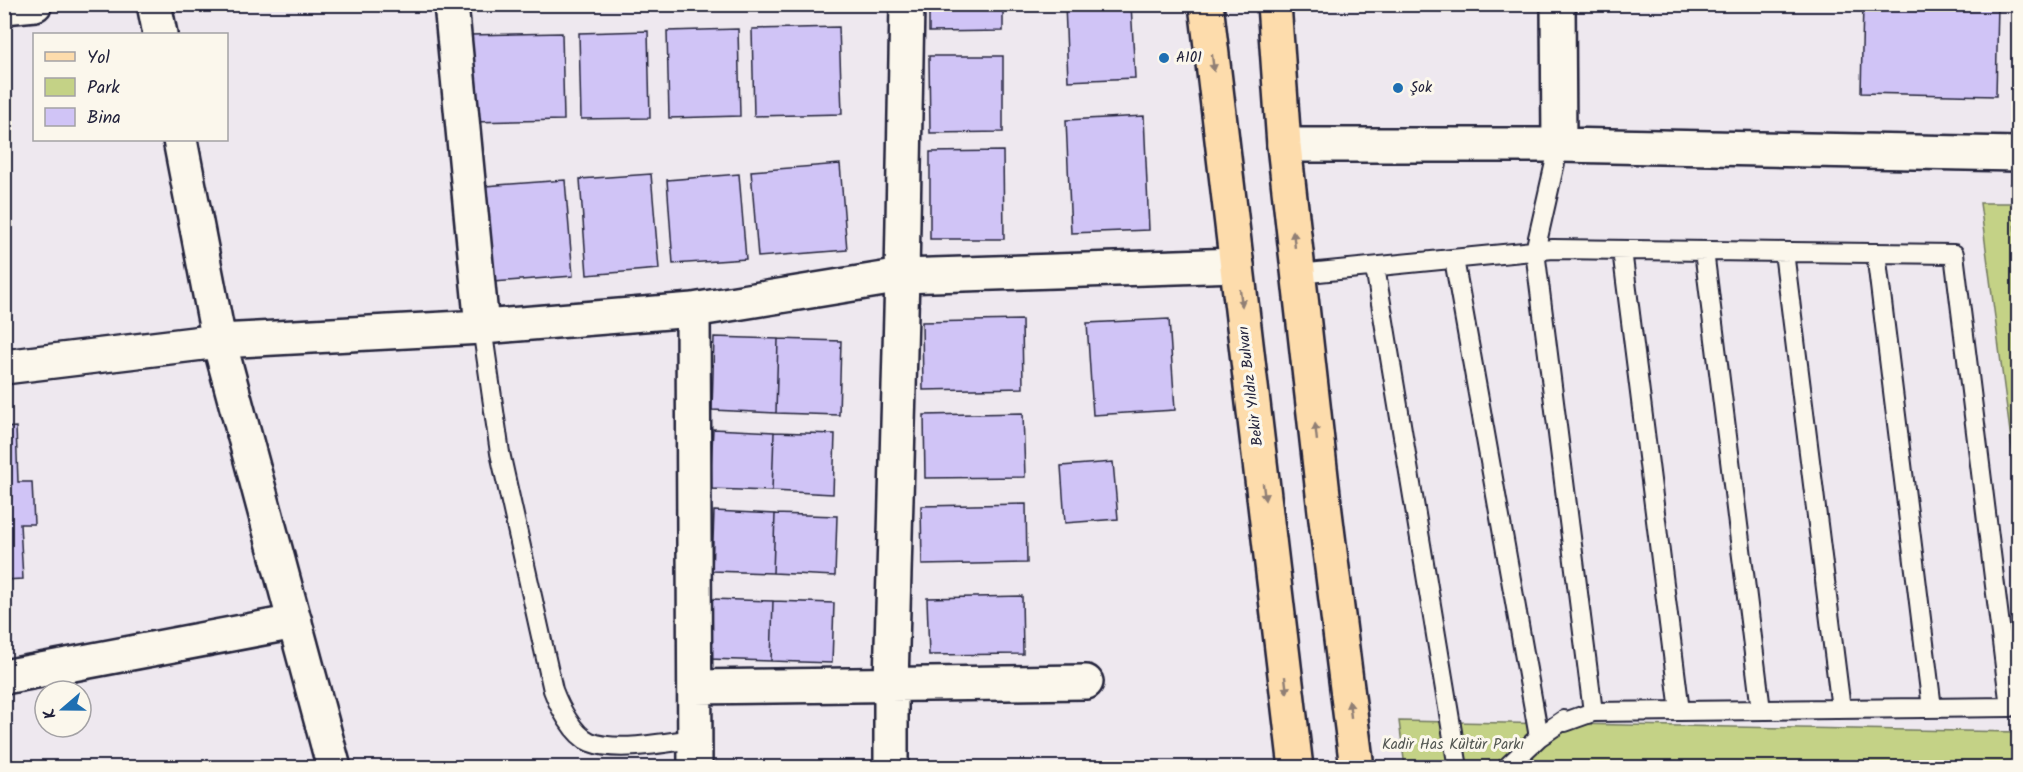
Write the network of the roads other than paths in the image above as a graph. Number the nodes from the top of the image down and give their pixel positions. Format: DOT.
graph roads {
  1 [pos="35,4"];
  2 [pos="154,4"];
  3 [pos="451,4"];
  4 [pos="907,4"];
  5 [pos="1206,4"];
  6 [pos="1274,4"];
  7 [pos="1558,4"];
  8 [pos="4,7"];
  9 [pos="160,33"];
  10 [pos="180,141"];
  11 [pos="1284,145"];
  12 [pos="1559,145"];
  13 [pos="2014,154"];
  14 [pos="1622,250"];
  15 [pos="1535,251"];
  16 [pos="1704,251"];
  17 [pos="1784,252"];
  18 [pos="1875,253"];
  19 [pos="1454,259"];
  20 [pos="1237,265"];
  21 [pos="1375,267"];
  22 [pos="1298,274"];
  23 [pos="902,276"];
  24 [pos="693,310"];
  25 [pos="482,327"];
  26 [pos="219,341"];
  27 [pos="4,367"];
  28 [pos="295,622"];
  29 [pos="4,677"];
  30 [pos="1086,682"];
  31 [pos="891,683"];
  32 [pos="695,687"];
  33 [pos="1932,708"];
  34 [pos="1841,709"];
  35 [pos="1761,710"];
  36 [pos="1680,711"];
  37 [pos="1593,712"];
  38 [pos="1539,737"];
  39 [pos="695,753"];
  40 [pos="334,768"];
  41 [pos="891,768"];
  42 [pos="1296,768"];
  43 [pos="1357,768"];
  44 [pos="1458,768"];
  45 [pos="1506,768"];
  1 -- 8 [label="street"];
  2 -- 9 [label="street"];
  3 -- 25 [label="street"];
  4 -- 23 [label="street"];
  5 -- 20 [label="main road, Bekir Yıldız Bulvarı, one-way"];
  6 -- 11 [label="main road"];
  7 -- 12 [label="street"];
  10 -- 26 [label="street"];
  11 -- 12 [label="street"];
  22 -- 11 [label="main road, one-way"];
  12 -- 13 [label="street"];
  12 -- 15 [label="lane"];
  14 -- 15 [label="lane"];
  14 -- 16 [label="lane"];
  14 -- 36 [label="lane"];
  15 -- 19 [label="lane"];
  15 -- 37 [label="lane"];
  16 -- 17 [label="lane"];
  16 -- 35 [label="lane"];
  17 -- 18 [label="lane"];
  17 -- 34 [label="lane"];
  18 -- 33 [label="lane"];
  18 -- 33 [label="lane"];
  19 -- 21 [label="lane"];
  19 -- 38 [label="lane"];
  20 -- 23 [label="street"];
  20 -- 42 [label="main road, Bekir Yıldız Bulvarı, one-way"];
  21 -- 22 [label="lane"];
  21 -- 44 [label="lane"];
  43 -- 22 [label="main road, one-way"];
  23 -- 24 [label="street"];
  23 -- 31 [label="street"];
  24 -- 25 [label="street"];
  24 -- 32 [label="street"];
  25 -- 26 [label="street"];
  25 -- 39 [label="lane"];
  26 -- 27 [label="street"];
  26 -- 28 [label="street"];
  28 -- 29 [label="street"];
  28 -- 40 [label="street"];
  30 -- 31 [label="street"];
  31 -- 32 [label="street"];
  31 -- 41 [label="street"];
  32 -- 39 [label="street"];
  33 -- 34 [label="lane"];
  34 -- 35 [label="lane"];
  35 -- 36 [label="lane"];
  36 -- 37 [label="lane"];
  37 -- 38 [label="lane"];
  38 -- 45 [label="lane"];
}
